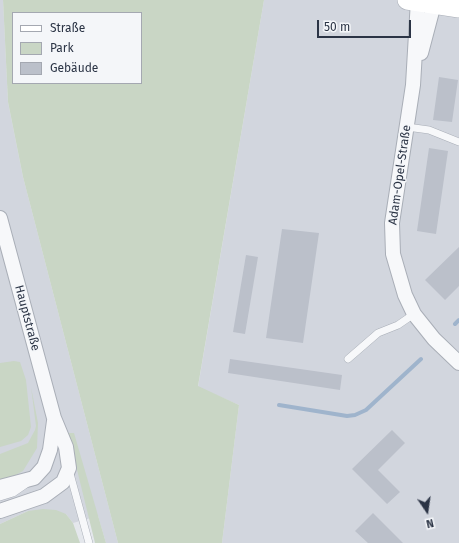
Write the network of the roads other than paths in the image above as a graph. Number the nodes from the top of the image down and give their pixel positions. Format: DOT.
graph roads {
  1 [pos="422,1"];
  2 [pos="459,8"];
  3 [pos="407,127"];
  4 [pos="459,142"];
  5 [pos="0,218"];
  6 [pos="414,314"];
  7 [pos="348,359"];
  8 [pos="459,364"];
  9 [pos="54,418"];
  10 [pos="69,468"];
  11 [pos="34,478"];
  12 [pos="0,487"];
  13 [pos="0,498"];
  14 [pos="6,510"];
  15 [pos="0,520"];
  16 [pos="89,543"];
  1 -- 2 [label="street"];
  1 -- 3 [label="street, Adam-Opel-Straße"];
  3 -- 4 [label="lane"];
  3 -- 6 [label="street, Adam-Opel-Straße"];
  5 -- 9 [label="street, Hauptstraße"];
  6 -- 7 [label="lane"];
  6 -- 8 [label="street, Adam-Opel-Straße"];
  9 -- 10 [label="street"];
  9 -- 11 [label="street"];
  10 -- 14 [label="street"];
  10 -- 16 [label="lane"];
  11 -- 12 [label="street"];
  11 -- 13 [label="lane"];
  14 -- 15 [label="street"];
}
